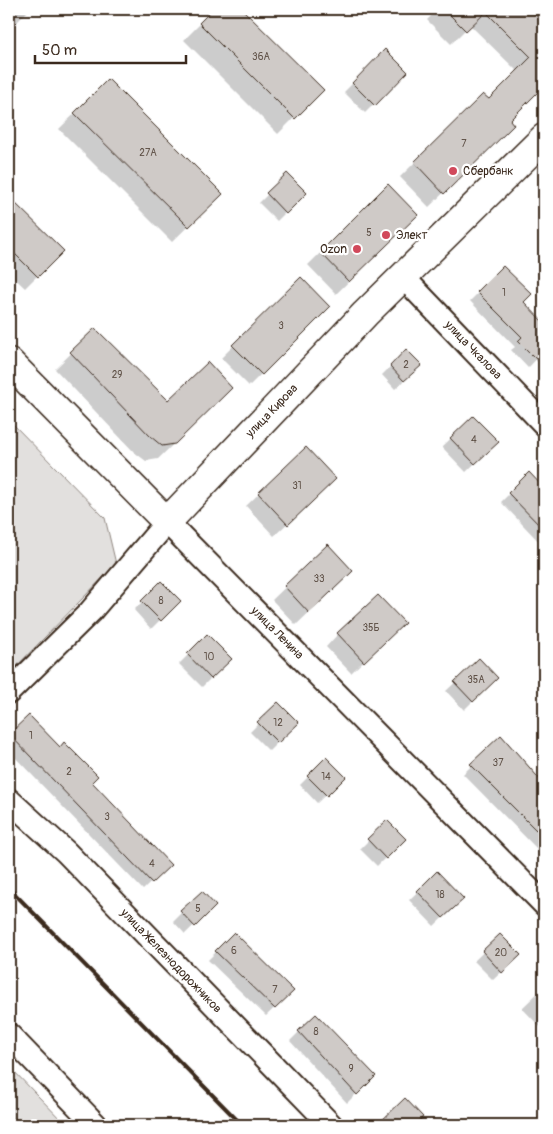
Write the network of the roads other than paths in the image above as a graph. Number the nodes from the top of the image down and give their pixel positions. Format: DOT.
graph roads {
  1 [pos="544,138"];
  2 [pos="402,277"];
  3 [pos="9,362"];
  4 [pos="544,424"];
  5 [pos="168,522"];
  6 [pos="9,692"];
  7 [pos="9,800"];
  8 [pos="544,904"];
  9 [pos="9,1035"];
  10 [pos="96,1125"];
  11 [pos="331,1125"];
  1 -- 2 [label="street, улица Кирова"];
  2 -- 4 [label="street, улица Чкалова"];
  2 -- 5 [label="street, улица Кирова"];
  3 -- 5 [label="street, улица Ленина"];
  5 -- 6 [label="street, улица Кирова"];
  5 -- 8 [label="street, улица Ленина"];
  7 -- 11 [label="street, улица Железнодорожников"];
  9 -- 10 [label="street"];
}
